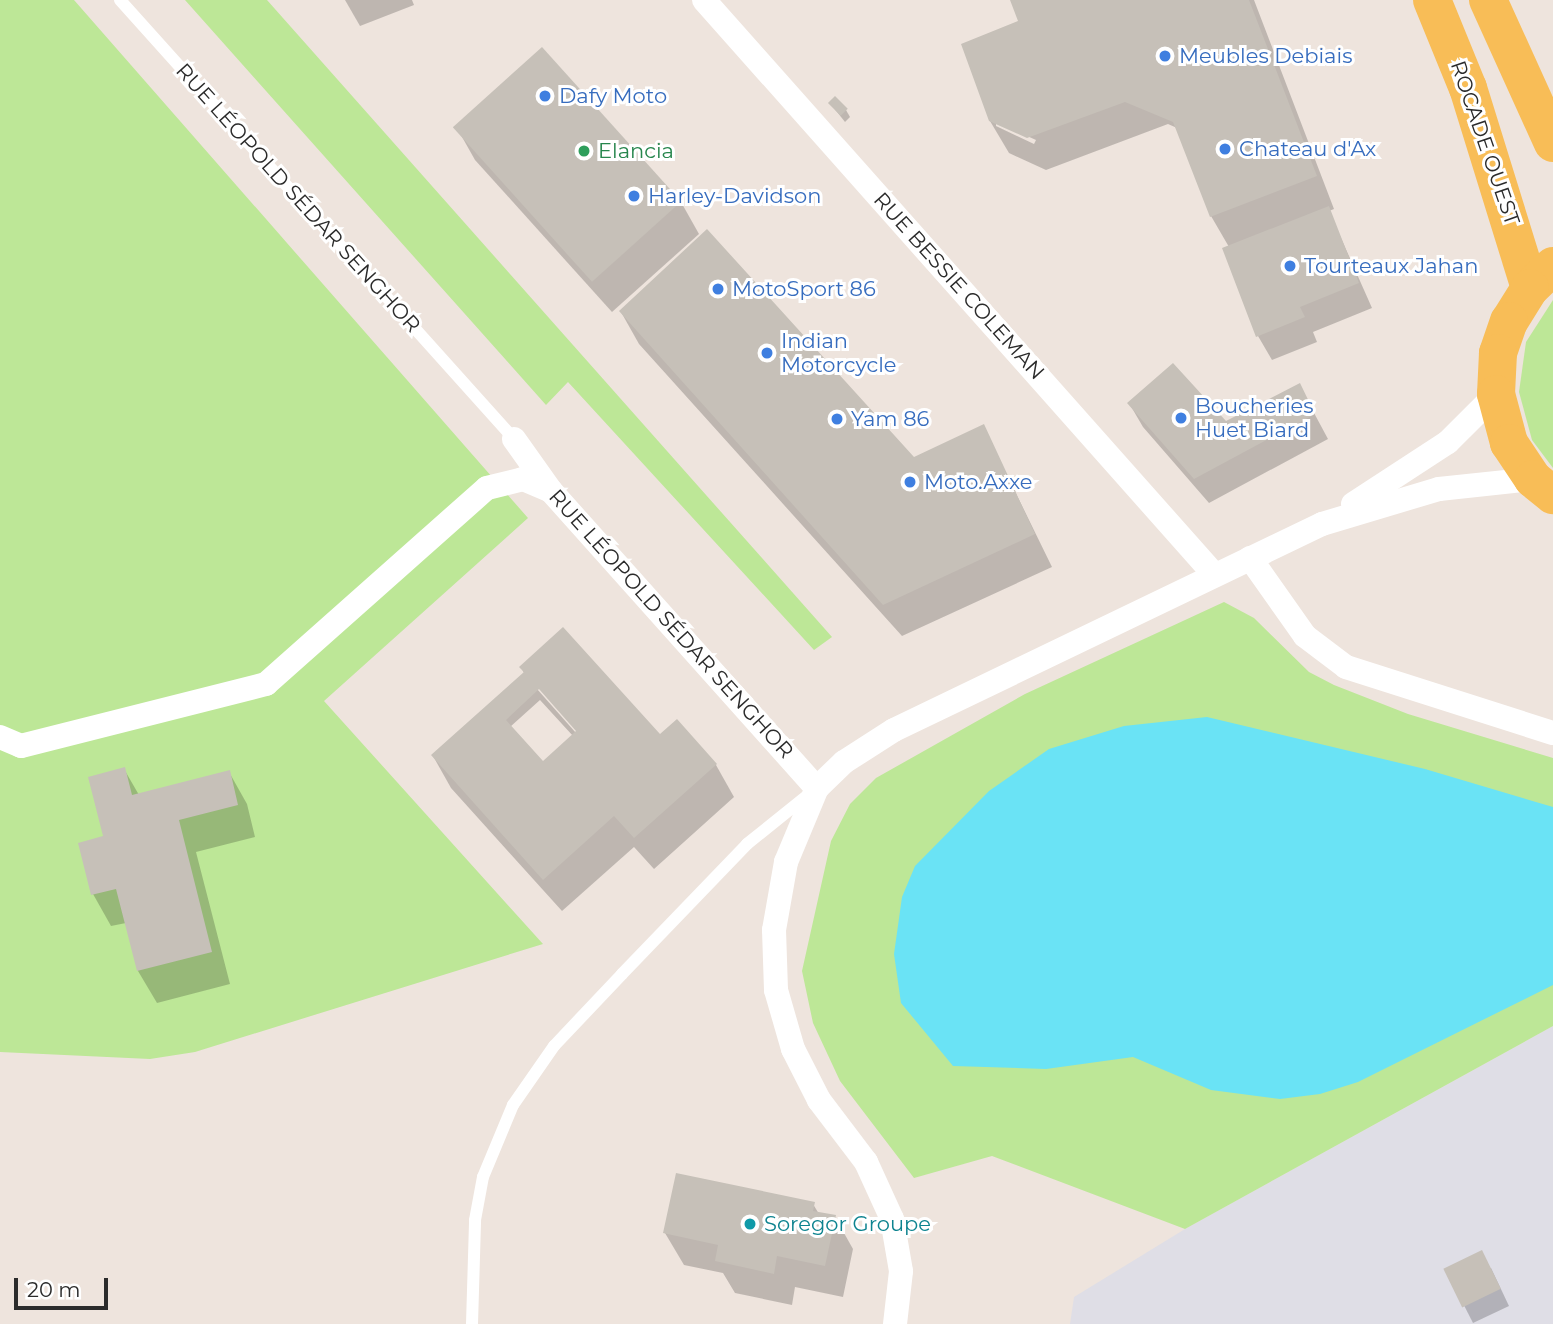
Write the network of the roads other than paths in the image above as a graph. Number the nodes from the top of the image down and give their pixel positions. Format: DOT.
graph roads {
  1 [pos="120,0"];
  2 [pos="704,0"];
  3 [pos="1432,0"];
  4 [pos="1488,0"];
  5 [pos="1553,143"];
  6 [pos="1541,277"];
  7 [pos="1496,394"];
  8 [pos="514,439"];
  9 [pos="1543,487"];
  10 [pos="551,491"];
  11 [pos="1322,524"];
  12 [pos="1250,558"];
  13 [pos="1213,573"];
  14 [pos="1553,733"];
  15 [pos="0,737"];
  16 [pos="817,788"];
  17 [pos="472,1324"];
  18 [pos="895,1324"];
  1 -- 8 [label="lane, RUE LÉOPOLD SÉDAR SENGHOR"];
  2 -- 13 [label="street, RUE BESSIE COLEMAN"];
  3 -- 6 [label="main road, ROCADE OUEST"];
  4 -- 5 [label="main road"];
  6 -- 7 [label="main road"];
  7 -- 9 [label="main road"];
  7 -- 11 [label="street"];
  8 -- 10 [label="street, RUE LÉOPOLD SÉDAR SENGHOR"];
  9 -- 11 [label="street"];
  10 -- 15 [label="street"];
  10 -- 16 [label="street, RUE LÉOPOLD SÉDAR SENGHOR"];
  11 -- 12 [label="street"];
  12 -- 13 [label="street"];
  12 -- 14 [label="street"];
  13 -- 16 [label="street"];
  16 -- 17 [label="lane"];
  16 -- 18 [label="street"];
}
